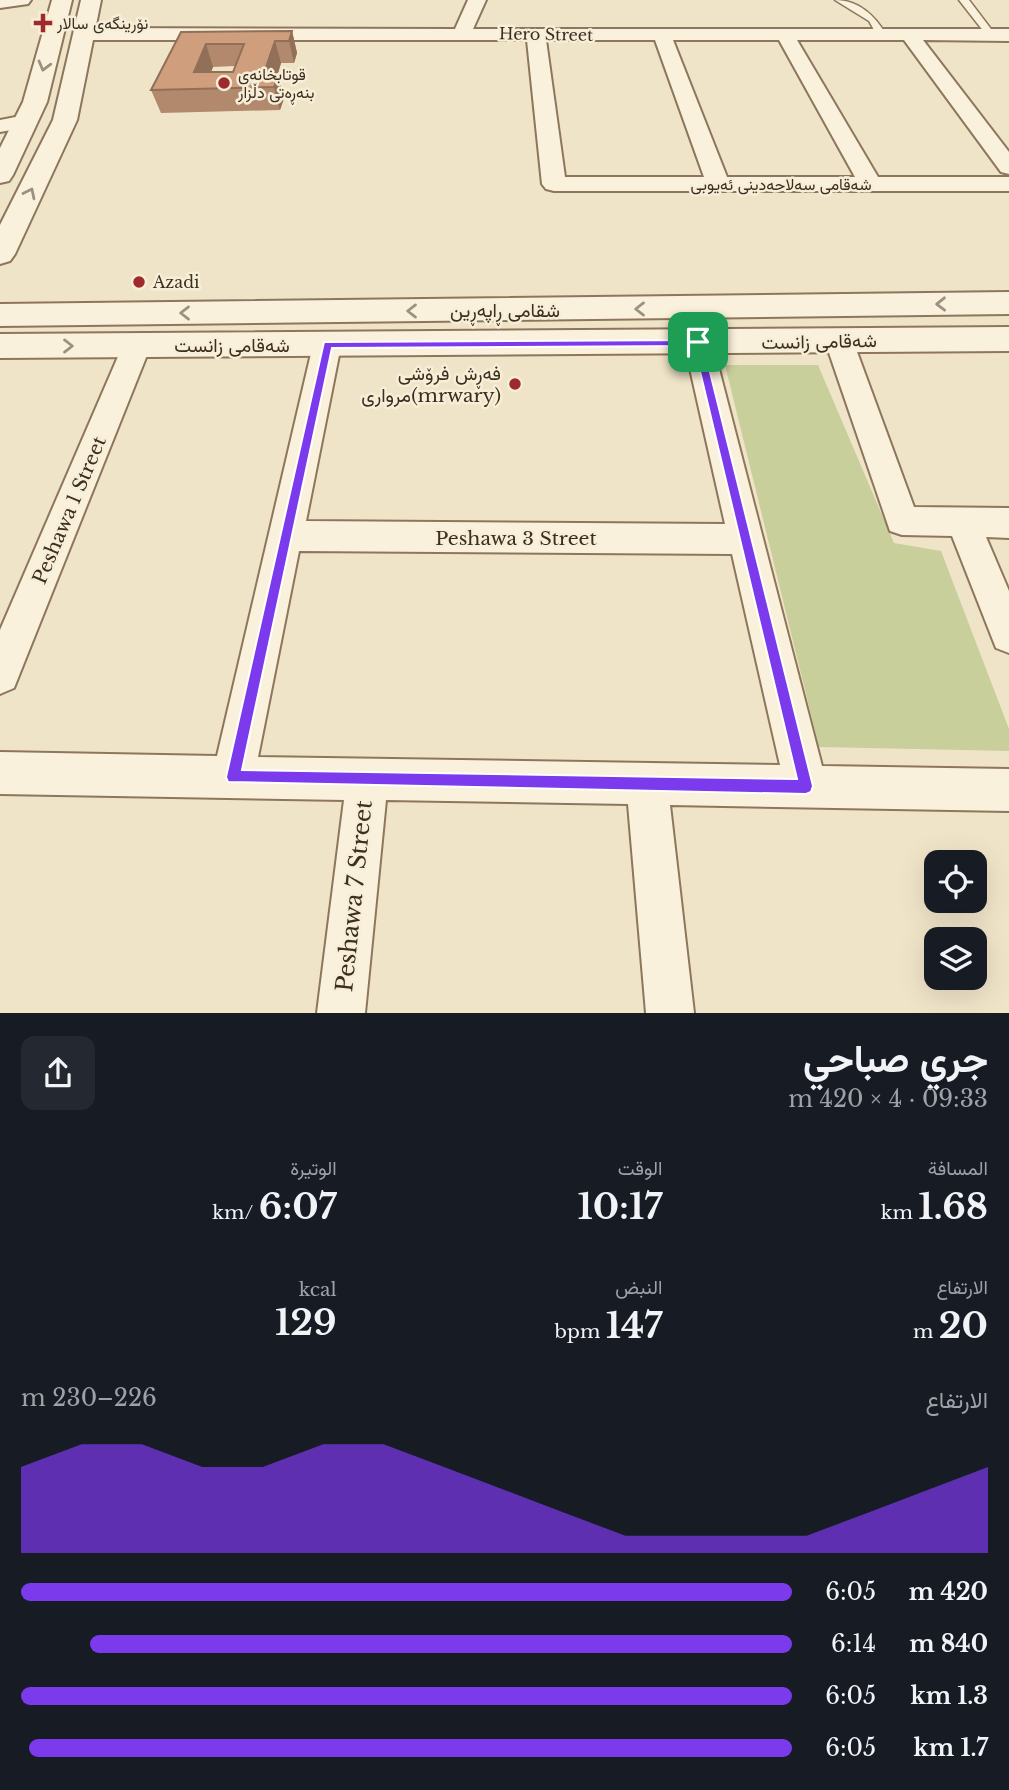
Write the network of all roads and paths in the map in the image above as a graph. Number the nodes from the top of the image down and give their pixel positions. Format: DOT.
graph roads {
  1 [pos="22,0"];
  2 [pos="62,0"];
  3 [pos="91,0"];
  4 [pos="477,0"];
  5 [pos="840,0"];
  6 [pos="964,0"];
  7 [pos="0,3"];
  8 [pos="462,33"];
  9 [pos="83,34"];
  10 [pos="536,35"];
  11 [pos="662,35"];
  12 [pos="785,35"];
  13 [pos="881,35"];
  14 [pos="909,35"];
  15 [pos="1000,35"];
  16 [pos="26,121"];
  17 [pos="0,126"];
  18 [pos="1009,167"];
  19 [pos="0,175"];
  20 [pos="718,184"];
  21 [pos="870,184"];
  22 [pos="1009,184"];
  23 [pos="0,254"];
  24 [pos="1009,303"];
  25 [pos="777,308"];
  26 [pos="0,315"];
  27 [pos="1009,339"];
  28 [pos="839,341"];
  29 [pos="698,342"];
  30 [pos="788,342"];
  31 [pos="137,345"];
  32 [pos="327,345"];
  33 [pos="0,346"];
  34 [pos="963,522"];
  35 [pos="1009,523"];
  36 [pos="286,536"];
  37 [pos="746,539"];
  38 [pos="1009,635"];
  39 [pos="0,675"];
  40 [pos="0,773"];
  41 [pos="233,777"];
  42 [pos="367,779"];
  43 [pos="647,784"];
  44 [pos="806,786"];
  45 [pos="1009,790"];
  46 [pos="341,1013"];
  47 [pos="670,1013"];
  1 -- 7 [label="street"];
  2 -- 16 [label="street, one-way"];
  3 -- 9 [label="street"];
  4 -- 8 [label="street"];
  5 -- 13 [label="lane"];
  6 -- 15 [label="lane"];
  8 -- 9 [label="street, Hero Street"];
  8 -- 10 [label="street, Hero Street"];
  23 -- 9 [label="street, one-way"];
  10 -- 11 [label="street, Hero Street"];
  10 -- 20 [label="street, شەقامی سەلاحەدینی ئەیوبی"];
  11 -- 12 [label="street, Hero Street"];
  11 -- 20 [label="street"];
  12 -- 13 [label="street, Hero Street"];
  12 -- 21 [label="street"];
  13 -- 14 [label="street, Hero Street"];
  14 -- 15 [label="street, Hero Street"];
  14 -- 18 [label="street"];
  16 -- 17 [label="street"];
  16 -- 19 [label="street"];
  20 -- 21 [label="street, شەقامی سەلاحەدینی ئەیوبی"];
  21 -- 22 [label="street, شەقامی سەلاحەدینی ئەیوبی"];
  24 -- 25 [label="street, شقامی ڕاپەڕین, one-way"];
  25 -- 26 [label="street, شقامی ڕاپەڕین, one-way"];
  25 -- 30 [label="street"];
  27 -- 28 [label="street, شەقامی زانست"];
  28 -- 30 [label="street, شەقامی زانست"];
  28 -- 34 [label="street"];
  29 -- 30 [label="street, شەقامی زانست"];
  29 -- 32 [label="street, شەقامی زانست"];
  29 -- 37 [label="street"];
  31 -- 32 [label="street, شەقامی زانست"];
  33 -- 31 [label="street, شەقامی زانست, one-way"];
  31 -- 39 [label="street, Peshawa 1 Street"];
  32 -- 36 [label="street"];
  34 -- 35 [label="street"];
  34 -- 38 [label="street"];
  36 -- 37 [label="street, Peshawa 3 Street"];
  36 -- 41 [label="street"];
  37 -- 44 [label="street"];
  40 -- 41 [label="street"];
  41 -- 42 [label="street"];
  42 -- 43 [label="street"];
  42 -- 46 [label="street, Peshawa 7 Street"];
  43 -- 44 [label="street"];
  43 -- 47 [label="street"];
  44 -- 45 [label="street"];
}
